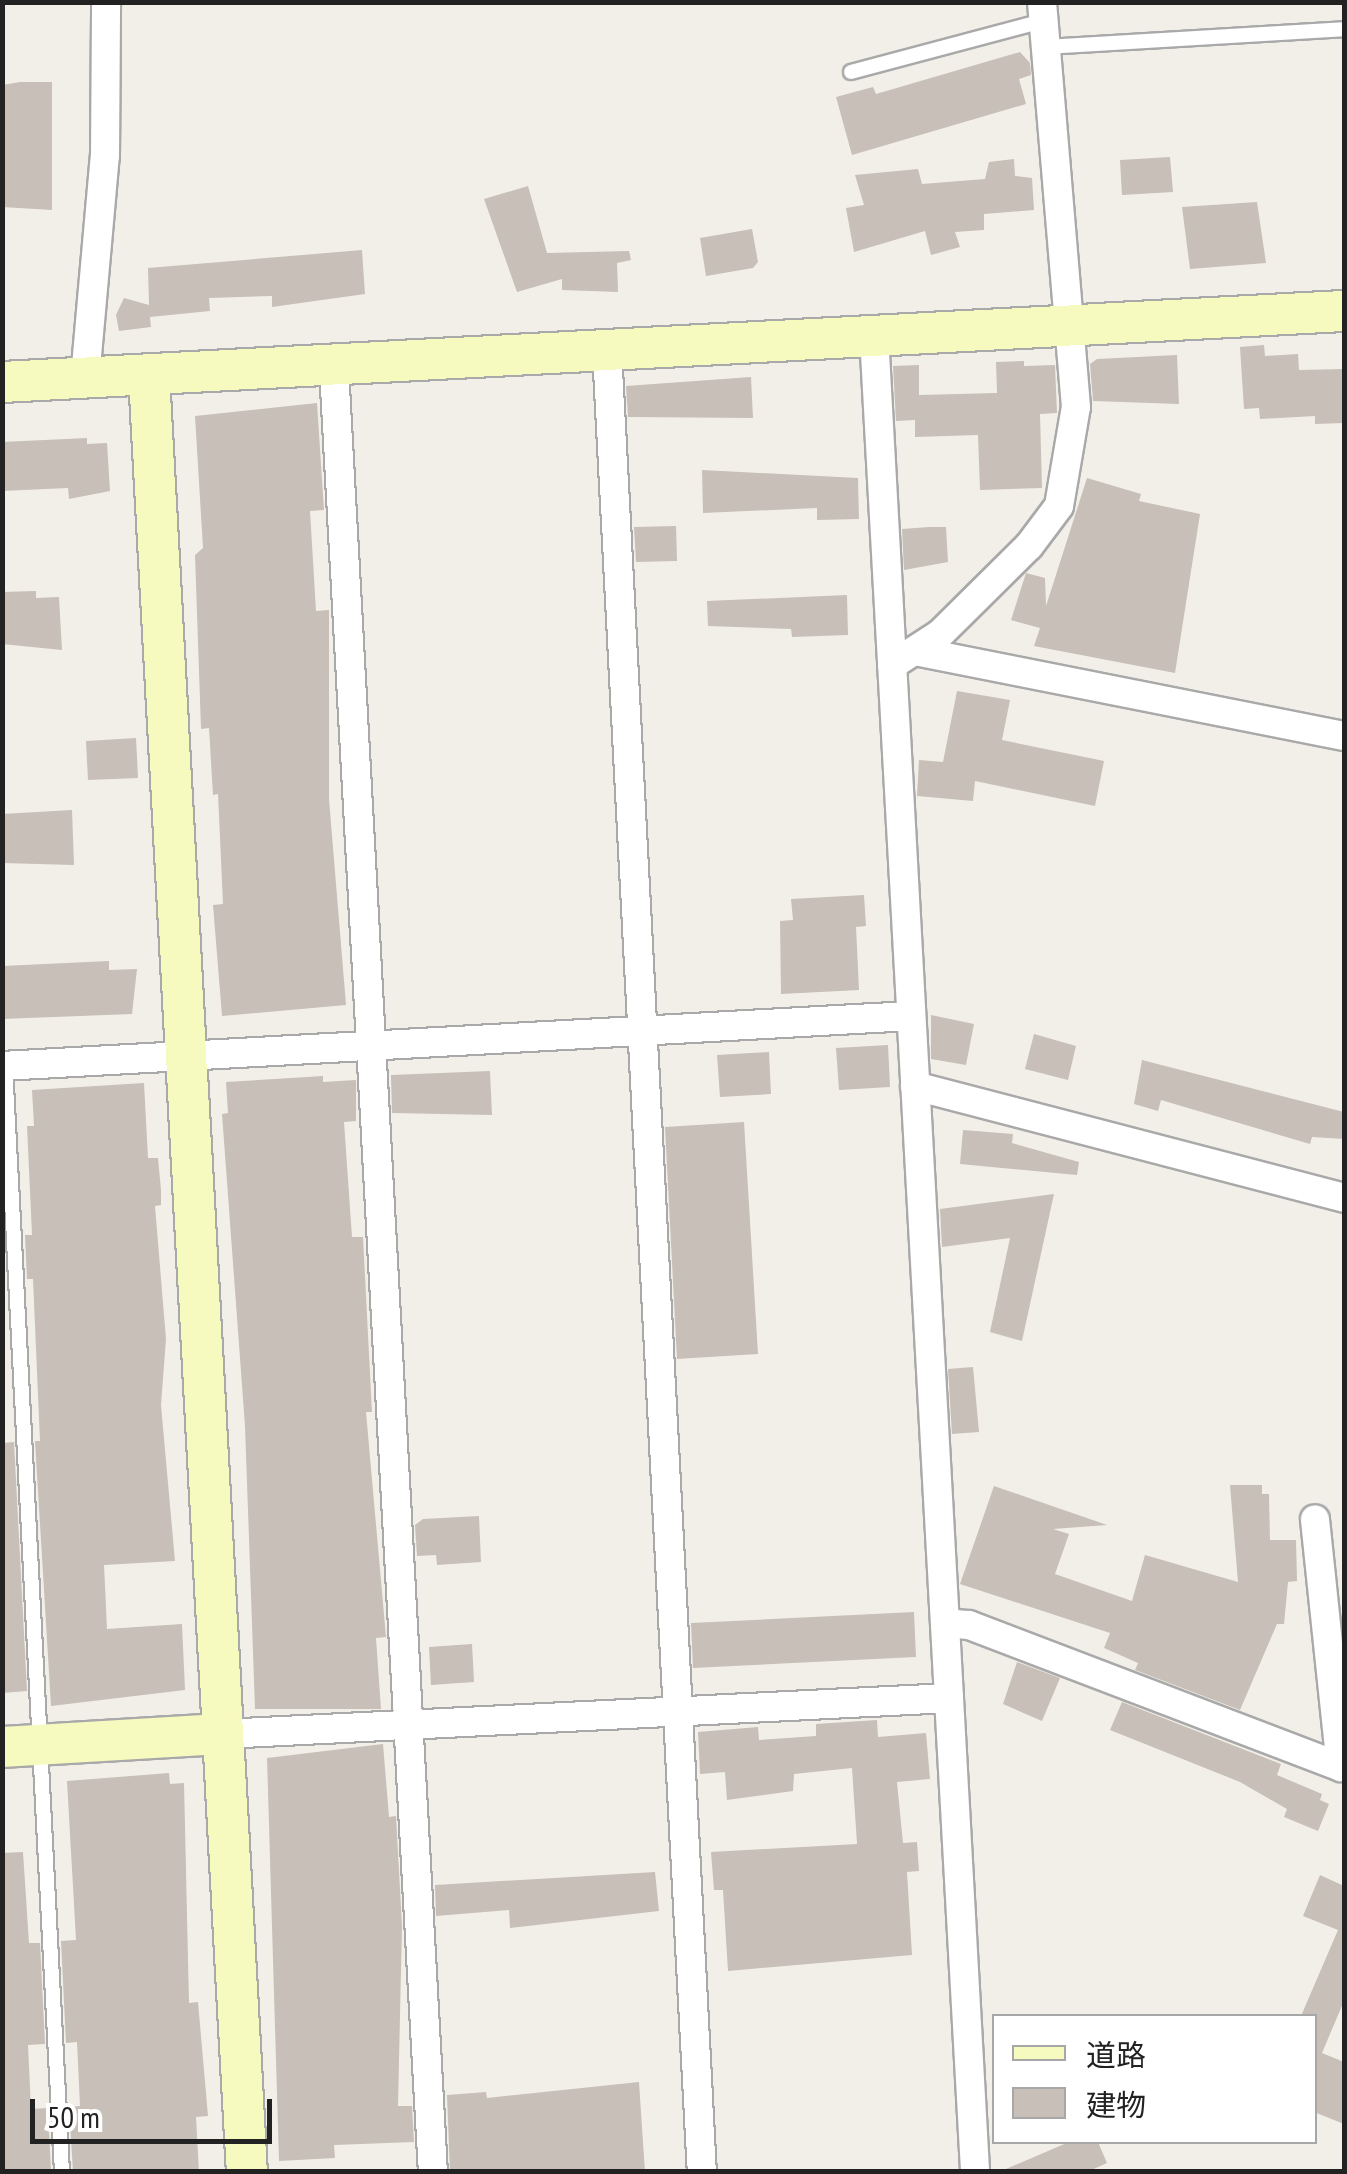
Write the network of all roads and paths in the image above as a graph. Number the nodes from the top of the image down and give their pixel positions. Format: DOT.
graph roads {
  1 [pos="106,2"];
  2 [pos="1043,23"];
  3 [pos="1344,29"];
  4 [pos="851,72"];
  5 [pos="1344,311"];
  6 [pos="1071,324"];
  7 [pos="874,336"];
  8 [pos="607,350"];
  9 [pos="334,368"];
  10 [pos="148,376"];
  11 [pos="85,378"];
  12 [pos="2,382"];
  13 [pos="920,652"];
  14 [pos="892,665"];
  15 [pos="1344,736"];
  16 [pos="911,1016"];
  17 [pos="643,1031"];
  18 [pos="371,1046"];
  19 [pos="183,1056"];
  20 [pos="4,1066"];
  21 [pos="915,1086"];
  22 [pos="1344,1198"];
  23 [pos="1315,1519"];
  24 [pos="1332,1579"];
  25 [pos="945,1623"];
  26 [pos="949,1698"];
  27 [pos="678,1712"];
  28 [pos="408,1725"];
  29 [pos="222,1734"];
  30 [pos="22,1746"];
  31 [pos="62,2172"];
  32 [pos="247,2172"];
  33 [pos="433,2172"];
  34 [pos="702,2172"];
  35 [pos="975,2172"];
  1 -- 11 [label="street"];
  2 -- 3 [label="lane"];
  2 -- 4 [label="lane"];
  2 -- 6 [label="street"];
  5 -- 6 [label="street"];
  6 -- 7 [label="street"];
  6 -- 13 [label="street"];
  7 -- 8 [label="street"];
  7 -- 14 [label="street"];
  8 -- 9 [label="street"];
  8 -- 17 [label="street"];
  9 -- 10 [label="street"];
  9 -- 18 [label="street"];
  10 -- 11 [label="street"];
  10 -- 19 [label="street"];
  11 -- 12 [label="street"];
  13 -- 14 [label="street"];
  13 -- 15 [label="street"];
  14 -- 16 [label="street"];
  16 -- 17 [label="street"];
  16 -- 21 [label="street"];
  17 -- 18 [label="street"];
  17 -- 27 [label="street"];
  18 -- 19 [label="street"];
  18 -- 28 [label="street"];
  19 -- 20 [label="street"];
  19 -- 29 [label="street"];
  20 -- 30 [label="lane"];
  21 -- 22 [label="street"];
  21 -- 25 [label="street"];
  23 -- 24 [label="street"];
  24 -- 25 [label="street"];
  25 -- 26 [label="street"];
  26 -- 27 [label="street"];
  26 -- 35 [label="street"];
  27 -- 28 [label="street"];
  27 -- 34 [label="street"];
  28 -- 29 [label="street"];
  28 -- 33 [label="street"];
  29 -- 30 [label="street"];
  29 -- 32 [label="street"];
  30 -- 31 [label="lane"];
}
